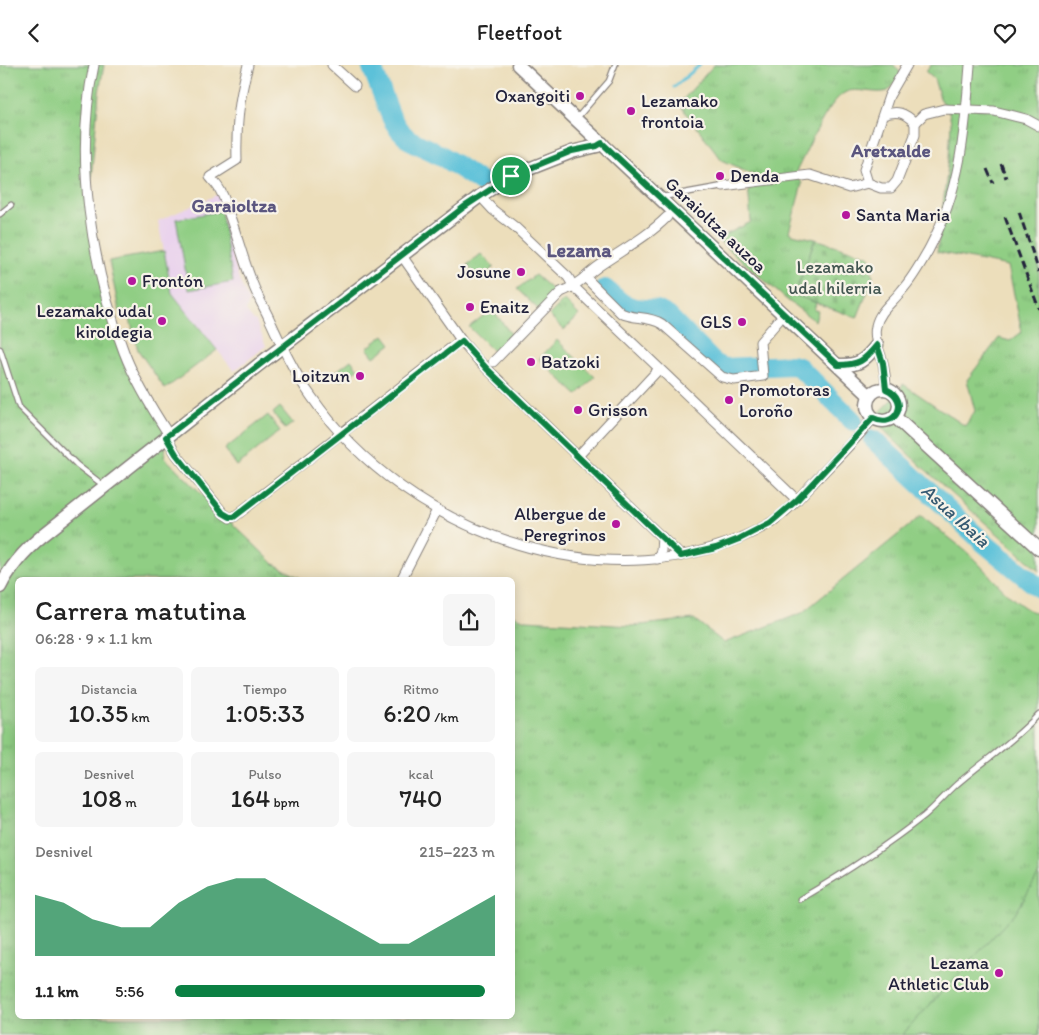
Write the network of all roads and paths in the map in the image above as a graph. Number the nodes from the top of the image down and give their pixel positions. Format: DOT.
graph roads {
  1 [pos="94,65"];
  2 [pos="248,65"];
  3 [pos="332,65"];
  4 [pos="518,65"];
  5 [pos="615,65"];
  6 [pos="907,65"];
  7 [pos="970,65"];
  8 [pos="355,86"];
  9 [pos="966,111"];
  10 [pos="882,115"];
  11 [pos="576,119"];
  12 [pos="915,123"];
  13 [pos="1039,126"];
  14 [pos="602,143"];
  15 [pos="868,183"];
  16 [pos="723,186"];
  17 [pos="480,196"];
  18 [pos="660,198"];
  19 [pos="11,205"];
  20 [pos="0,214"];
  21 [pos="667,217"];
  22 [pos="402,256"];
  23 [pos="585,277"];
  24 [pos="574,287"];
  25 [pos="779,320"];
  26 [pos="462,341"];
  27 [pos="877,345"];
  28 [pos="282,347"];
  29 [pos="0,349"];
  30 [pos="493,362"];
  31 [pos="838,365"];
  32 [pos="659,369"];
  33 [pos="886,389"];
  34 [pos="870,396"];
  35 [pos="894,417"];
  36 [pos="873,418"];
  37 [pos="341,434"];
  38 [pos="168,436"];
  39 [pos="578,456"];
  40 [pos="104,486"];
  41 [pos="797,500"];
  42 [pos="437,510"];
  43 [pos="662,537"];
  44 [pos="1039,549"];
  45 [pos="681,556"];
  46 [pos="657,559"];
  47 [pos="405,569"];
  48 [pos="402,577"];
  49 [pos="408,577"];
  50 [pos="0,587"];
  51 [pos="1039,714"];
  52 [pos="800,899"];
  1 -- 38 [label="street"];
  2 -- 28 [label="street"];
  3 -- 8 [label="street"];
  4 -- 11 [label="street, Garaioltza auzoa"];
  5 -- 11 [label="lane"];
  6 -- 10 [label="street"];
  7 -- 9 [label="street"];
  9 -- 12 [label="street"];
  9 -- 13 [label="street"];
  9 -- 27 [label="street"];
  10 -- 12 [label="street"];
  10 -- 15 [label="street"];
  11 -- 14 [label="street, Garaioltza auzoa"];
  12 -- 15 [label="street"];
  14 -- 17 [label="street"];
  14 -- 18 [label="street, Garaioltza auzoa"];
  15 -- 16 [label="street"];
  16 -- 18 [label="lane"];
  17 -- 22 [label="street"];
  17 -- 24 [label="street"];
  18 -- 31 [label="street, Garaioltza auzoa"];
  19 -- 20 [label="lane"];
  21 -- 23 [label="street"];
  22 -- 26 [label="street"];
  22 -- 28 [label="street"];
  23 -- 24 [label="street"];
  23 -- 25 [label="street"];
  24 -- 30 [label="street"];
  24 -- 32 [label="street"];
  26 -- 37 [label="street"];
  26 -- 39 [label="street"];
  27 -- 31 [label="street"];
  27 -- 33 [label="street"];
  28 -- 37 [label="street"];
  28 -- 38 [label="street"];
  29 -- 40 [label="lane"];
  31 -- 34 [label="street, Garaioltza auzoa"];
  32 -- 39 [label="street"];
  32 -- 41 [label="street"];
  33 -- 34 [label="street"];
  33 -- 35 [label="street"];
  34 -- 36 [label="street"];
  35 -- 36 [label="street"];
  35 -- 44 [label="street"];
  36 -- 41 [label="street"];
  37 -- 38 [label="street"];
  37 -- 42 [label="street"];
  38 -- 40 [label="street"];
  39 -- 43 [label="street"];
  40 -- 50 [label="street"];
  41 -- 45 [label="street"];
  42 -- 46 [label="street"];
  42 -- 47 [label="street"];
  43 -- 45 [label="street"];
  43 -- 46 [label="street"];
  45 -- 46 [label="street"];
  47 -- 48 [label="street"];
  47 -- 49 [label="street"];
  51 -- 52 [label="lane"];
}
